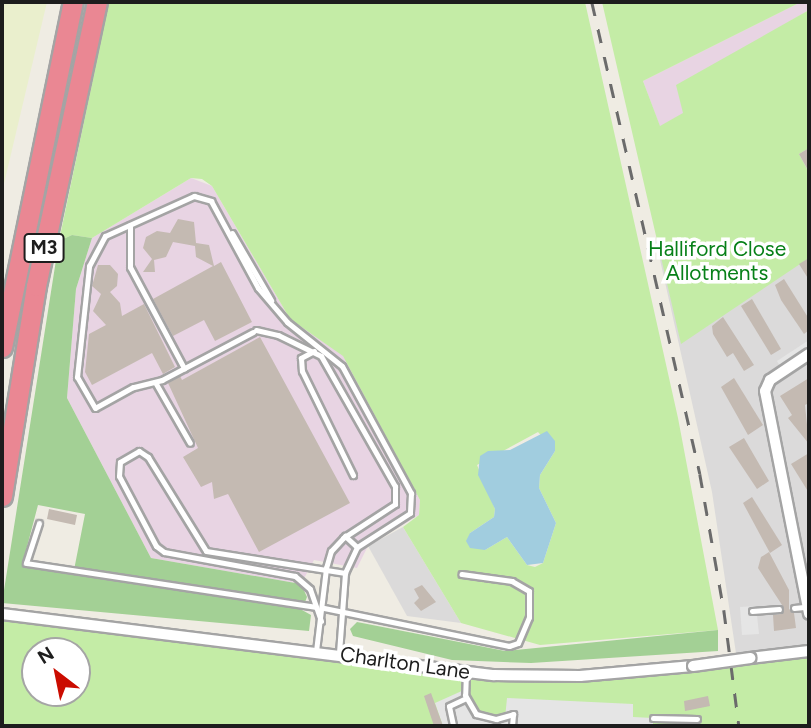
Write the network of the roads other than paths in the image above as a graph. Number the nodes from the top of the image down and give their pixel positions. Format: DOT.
graph roads {
  1 [pos="73,2"];
  2 [pos="97,2"];
  3 [pos="130,225"];
  4 [pos="2,347"];
  5 [pos="316,349"];
  6 [pos="809,355"];
  7 [pos="184,368"];
  8 [pos="155,382"];
  9 [pos="190,443"];
  10 [pos="353,475"];
  11 [pos="2,496"];
  12 [pos="39,523"];
  13 [pos="343,538"];
  14 [pos="357,547"];
  15 [pos="326,568"];
  16 [pos="345,573"];
  17 [pos="461,573"];
  18 [pos="316,607"];
  19 [pos="324,608"];
  20 [pos="779,609"];
  21 [pos="802,610"];
  22 [pos="342,611"];
  23 [pos="752,611"];
  24 [pos="7,614"];
  25 [pos="321,621"];
  26 [pos="316,651"];
  27 [pos="809,652"];
  28 [pos="339,653"];
  29 [pos="466,672"];
  30 [pos="466,698"];
  31 [pos="653,718"];
  32 [pos="697,719"];
  33 [pos="663,723"];
  34 [pos="453,725"];
  35 [pos="512,726"];
  1 -- 4 [label="highway, M3"];
  2 -- 11 [label="highway, M3"];
  3 -- 5 [label="lane"];
  3 -- 7 [label="lane"];
  3 -- 8 [label="lane"];
  5 -- 7 [label="lane"];
  5 -- 10 [label="lane"];
  5 -- 13 [label="lane"];
  5 -- 14 [label="lane"];
  6 -- 21 [label="street"];
  7 -- 8 [label="lane"];
  8 -- 9 [label="lane"];
  12 -- 18 [label="lane"];
  13 -- 14 [label="lane"];
  13 -- 15 [label="lane"];
  14 -- 16 [label="lane"];
  15 -- 16 [label="lane"];
  15 -- 18 [label="lane"];
  15 -- 19 [label="lane"];
  16 -- 22 [label="lane"];
  17 -- 22 [label="lane"];
  18 -- 25 [label="lane"];
  19 -- 22 [label="lane"];
  19 -- 25 [label="lane"];
  20 -- 23 [label="lane"];
  22 -- 28 [label="lane"];
  24 -- 26 [label="street, Charlton Lane"];
  25 -- 26 [label="lane"];
  26 -- 28 [label="street, Charlton Lane"];
  27 -- 29 [label="street, Charlton Lane, bridge"];
  28 -- 29 [label="street, Charlton Lane"];
  29 -- 30 [label="lane"];
  30 -- 34 [label="lane"];
  30 -- 35 [label="lane"];
  31 -- 33 [label="lane"];
  32 -- 33 [label="lane"];
}
